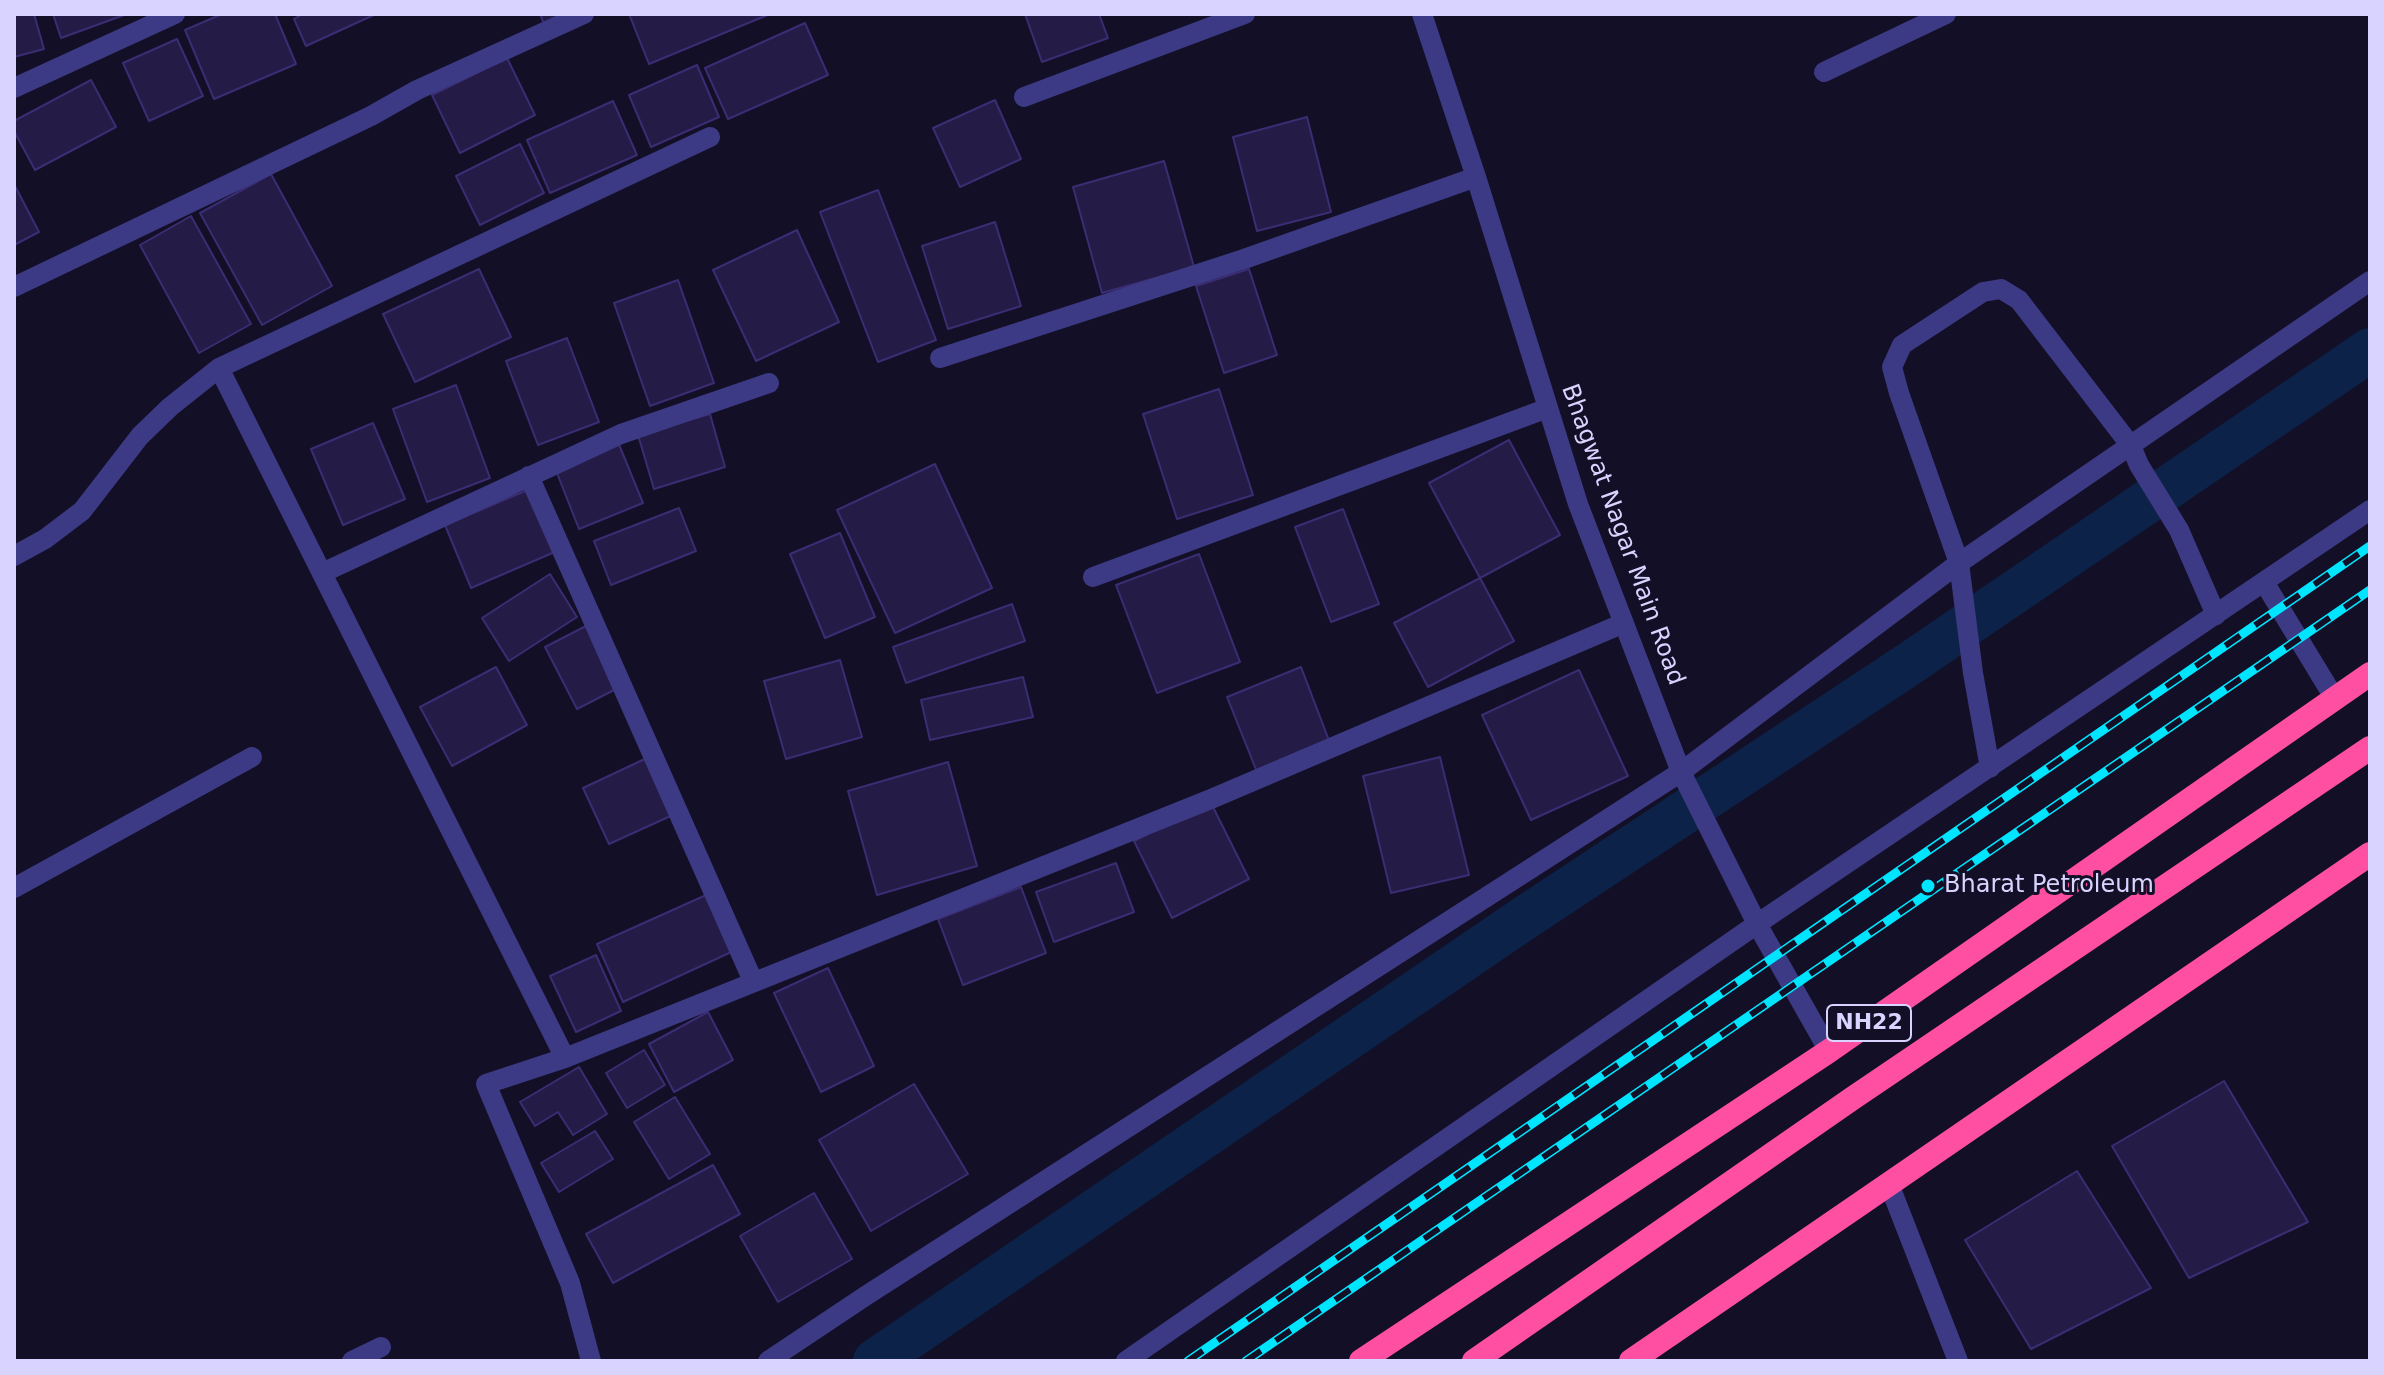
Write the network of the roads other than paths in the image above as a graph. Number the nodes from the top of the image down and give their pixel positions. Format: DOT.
graph roads {
  1 [pos="175,14"];
  2 [pos="584,14"];
  3 [pos="1245,14"];
  4 [pos="1946,14"];
  5 [pos="1427,16"];
  6 [pos="1824,72"];
  7 [pos="14,88"];
  8 [pos="1024,97"];
  9 [pos="710,137"];
  10 [pos="1476,177"];
  11 [pos="2370,281"];
  12 [pos="14,287"];
  13 [pos="940,358"];
  14 [pos="219,368"];
  15 [pos="769,383"];
  16 [pos="1548,408"];
  17 [pos="2135,455"];
  18 [pos="529,476"];
  19 [pos="2370,510"];
  20 [pos="14,556"];
  21 [pos="1959,563"];
  22 [pos="322,573"];
  23 [pos="1093,577"];
  24 [pos="2264,582"];
  25 [pos="2216,615"];
  26 [pos="1624,623"];
  27 [pos="2370,674"];
  28 [pos="2335,699"];
  29 [pos="2370,748"];
  30 [pos="252,757"];
  31 [pos="1990,768"];
  32 [pos="1684,778"];
  33 [pos="2370,854"];
  34 [pos="14,888"];
  35 [pos="1757,924"];
  36 [pos="753,981"];
  37 [pos="1829,1051"];
  38 [pos="565,1058"];
  39 [pos="1889,1184"];
  40 [pos="381,1347"];
  41 [pos="352,1361"];
  42 [pos="591,1361"];
  43 [pos="768,1361"];
  44 [pos="1126,1361"];
  45 [pos="1361,1361"];
  46 [pos="1474,1361"];
  47 [pos="1631,1361"];
  48 [pos="1958,1361"];
  1 -- 7 [label="street"];
  2 -- 12 [label="street"];
  3 -- 8 [label="street"];
  4 -- 6 [label="street"];
  5 -- 10 [label="street, Bhagwat Nagar Main Road"];
  9 -- 14 [label="street"];
  10 -- 13 [label="street"];
  10 -- 16 [label="street, Bhagwat Nagar Main Road"];
  11 -- 17 [label="street"];
  14 -- 20 [label="street"];
  14 -- 22 [label="street"];
  15 -- 18 [label="street"];
  16 -- 23 [label="street"];
  16 -- 26 [label="street, Bhagwat Nagar Main Road"];
  17 -- 21 [label="street"];
  17 -- 21 [label="street"];
  17 -- 25 [label="street"];
  18 -- 22 [label="street"];
  18 -- 36 [label="street"];
  19 -- 24 [label="street"];
  21 -- 31 [label="street"];
  21 -- 32 [label="street"];
  22 -- 38 [label="street"];
  24 -- 25 [label="street"];
  24 -- 28 [label="street"];
  25 -- 31 [label="street"];
  26 -- 32 [label="street, Bhagwat Nagar Main Road"];
  26 -- 36 [label="street"];
  27 -- 28 [label="highway, NH22"];
  28 -- 37 [label="highway, NH22"];
  29 -- 46 [label="highway"];
  30 -- 34 [label="street"];
  31 -- 35 [label="street"];
  32 -- 35 [label="street, Bhagwat Nagar Main Road"];
  32 -- 43 [label="street"];
  33 -- 39 [label="highway"];
  35 -- 37 [label="street, Bhagwat Nagar Main Road"];
  35 -- 44 [label="street"];
  36 -- 38 [label="street"];
  37 -- 45 [label="highway, NH22"];
  38 -- 42 [label="street"];
  39 -- 47 [label="highway"];
  39 -- 48 [label="street"];
  40 -- 41 [label="street"];
}
